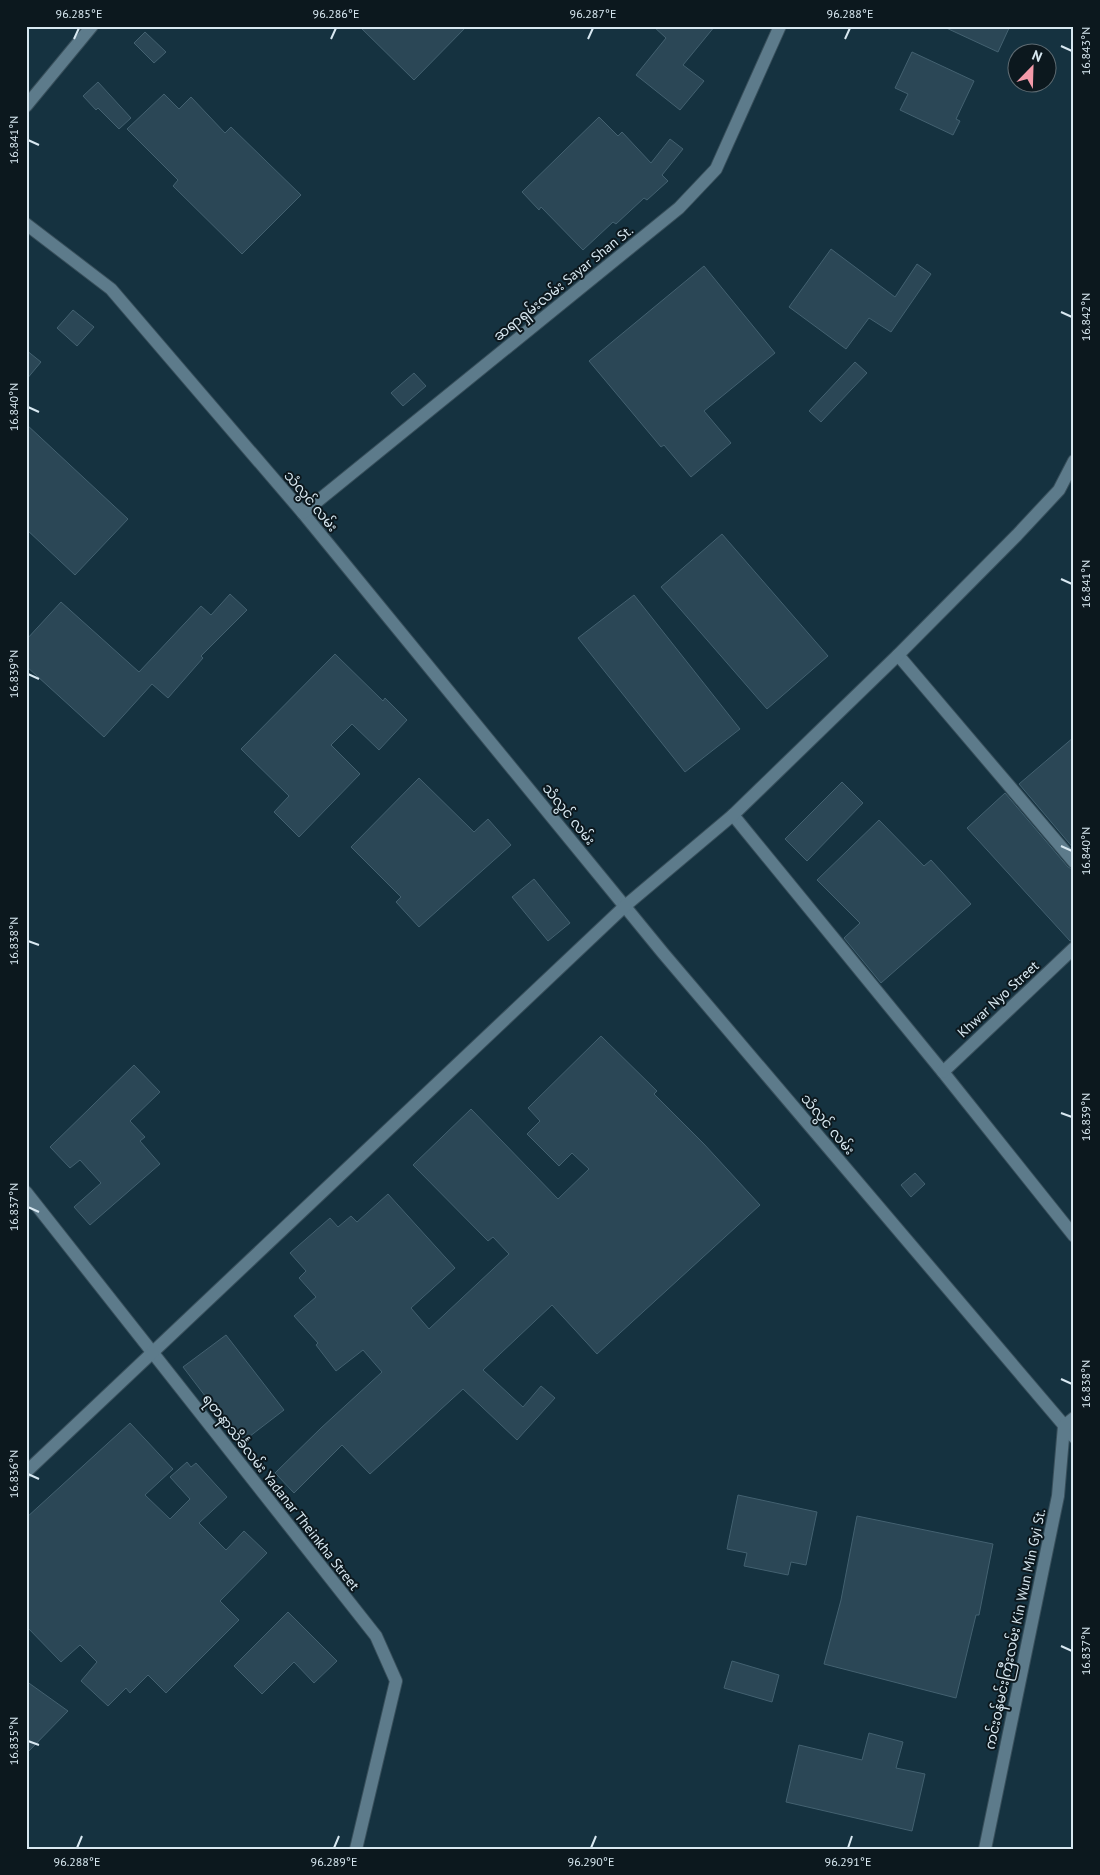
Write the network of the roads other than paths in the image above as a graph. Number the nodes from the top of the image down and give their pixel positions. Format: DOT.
graph roads {
  1 [pos="92,26"];
  2 [pos="780,26"];
  3 [pos="26,106"];
  4 [pos="26,224"];
  5 [pos="1074,462"];
  6 [pos="303,513"];
  7 [pos="898,655"];
  8 [pos="732,815"];
  9 [pos="1074,862"];
  10 [pos="625,906"];
  11 [pos="1074,948"];
  12 [pos="943,1072"];
  13 [pos="26,1192"];
  14 [pos="1074,1236"];
  15 [pos="152,1352"];
  16 [pos="1069,1422"];
  17 [pos="1074,1437"];
  18 [pos="26,1472"];
  19 [pos="356,1849"];
  20 [pos="985,1849"];
  1 -- 3 [label="street"];
  2 -- 6 [label="street, ဆရာရှမ်းလမ်း Sayar Shan St."];
  4 -- 6 [label="street, သံလွင် လမ်း"];
  5 -- 7 [label="street"];
  6 -- 10 [label="street, သံလွင် လမ်း"];
  7 -- 8 [label="street"];
  7 -- 9 [label="street"];
  8 -- 10 [label="street"];
  8 -- 12 [label="street"];
  10 -- 15 [label="street"];
  10 -- 16 [label="street, သံလွင် လမ်း"];
  11 -- 12 [label="street, Khwar Nyo Street"];
  12 -- 14 [label="street"];
  13 -- 15 [label="street, ရတနာသိင်္ခလမ်း Yadanar Theinkha Street"];
  15 -- 18 [label="street"];
  15 -- 19 [label="street, ရတနာသိင်္ခလမ်း Yadanar Theinkha Street"];
  16 -- 17 [label="street, သံလွင် လမ်း"];
  16 -- 20 [label="street, ကင်းဝန်မင်းကြီးလမ်း Kin Wun Min Gyi St."];
}
